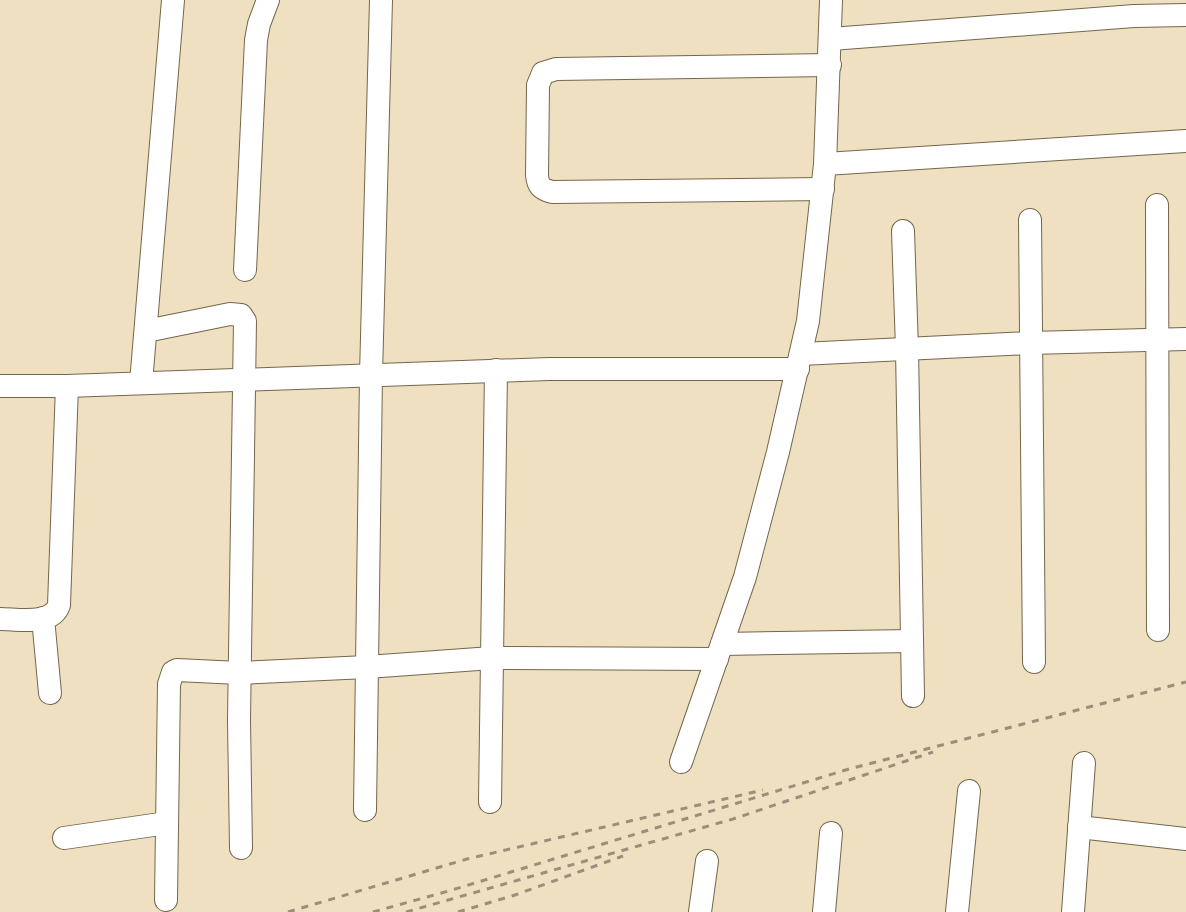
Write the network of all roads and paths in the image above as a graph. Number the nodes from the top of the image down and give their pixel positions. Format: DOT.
graph roads {
  1 [pos="173,0"];
  2 [pos="268,0"];
  3 [pos="381,0"];
  4 [pos="831,0"];
  5 [pos="1186,15"];
  6 [pos="831,39"];
  7 [pos="830,65"];
  8 [pos="1186,141"];
  9 [pos="825,164"];
  10 [pos="823,189"];
  11 [pos="1157,205"];
  12 [pos="1030,220"];
  13 [pos="903,231"];
  14 [pos="245,270"];
  15 [pos="146,331"];
  16 [pos="1186,339"];
  17 [pos="1158,340"];
  18 [pos="1030,343"];
  19 [pos="907,349"];
  20 [pos="799,361"];
  21 [pos="496,370"];
  22 [pos="371,375"];
  23 [pos="244,379"];
  24 [pos="141,383"];
  25 [pos="0,386"];
  26 [pos="67,386"];
  27 [pos="43,618"];
  28 [pos="0,619"];
  29 [pos="1158,630"];
  30 [pos="912,641"];
  31 [pos="719,652"];
  32 [pos="492,658"];
  33 [pos="1034,662"];
  34 [pos="367,667"];
  35 [pos="239,673"];
  36 [pos="50,693"];
  37 [pos="913,696"];
  38 [pos="681,762"];
  39 [pos="1084,763"];
  40 [pos="969,791"];
  41 [pos="490,802"];
  42 [pos="366,810"];
  43 [pos="167,823"];
  44 [pos="1079,827"];
  45 [pos="831,833"];
  46 [pos="64,838"];
  47 [pos="1186,839"];
  48 [pos="241,848"];
  49 [pos="707,861"];
  50 [pos="166,900"];
  51 [pos="700,912"];
  52 [pos="824,912"];
  53 [pos="957,912"];
  54 [pos="1073,912"];
  1 -- 15 [label="street"];
  2 -- 14 [label="street"];
  3 -- 22 [label="street"];
  4 -- 6 [label="street"];
  5 -- 6 [label="street"];
  6 -- 7 [label="street"];
  7 -- 9 [label="street"];
  7 -- 10 [label="street"];
  8 -- 9 [label="street"];
  9 -- 10 [label="street"];
  10 -- 20 [label="street"];
  11 -- 17 [label="street"];
  12 -- 18 [label="street"];
  13 -- 19 [label="street"];
  15 -- 23 [label="street"];
  15 -- 24 [label="street"];
  16 -- 17 [label="street"];
  17 -- 18 [label="street"];
  17 -- 29 [label="street"];
  18 -- 19 [label="street"];
  18 -- 33 [label="street"];
  19 -- 20 [label="street"];
  19 -- 30 [label="street"];
  20 -- 21 [label="street"];
  20 -- 31 [label="street"];
  21 -- 22 [label="street"];
  21 -- 32 [label="street"];
  22 -- 23 [label="street"];
  22 -- 34 [label="street"];
  23 -- 24 [label="street"];
  23 -- 35 [label="street"];
  24 -- 26 [label="street"];
  25 -- 26 [label="street"];
  26 -- 27 [label="street"];
  27 -- 28 [label="street"];
  27 -- 36 [label="street"];
  30 -- 31 [label="street"];
  30 -- 37 [label="street"];
  31 -- 32 [label="street"];
  31 -- 38 [label="street"];
  32 -- 34 [label="street"];
  32 -- 41 [label="street"];
  34 -- 35 [label="street"];
  34 -- 42 [label="street"];
  35 -- 43 [label="street"];
  35 -- 48 [label="street"];
  39 -- 44 [label="street"];
  40 -- 53 [label="street"];
  43 -- 46 [label="street"];
  43 -- 50 [label="street"];
  44 -- 47 [label="street"];
  44 -- 54 [label="street"];
  45 -- 52 [label="street"];
  49 -- 51 [label="street"];
}
